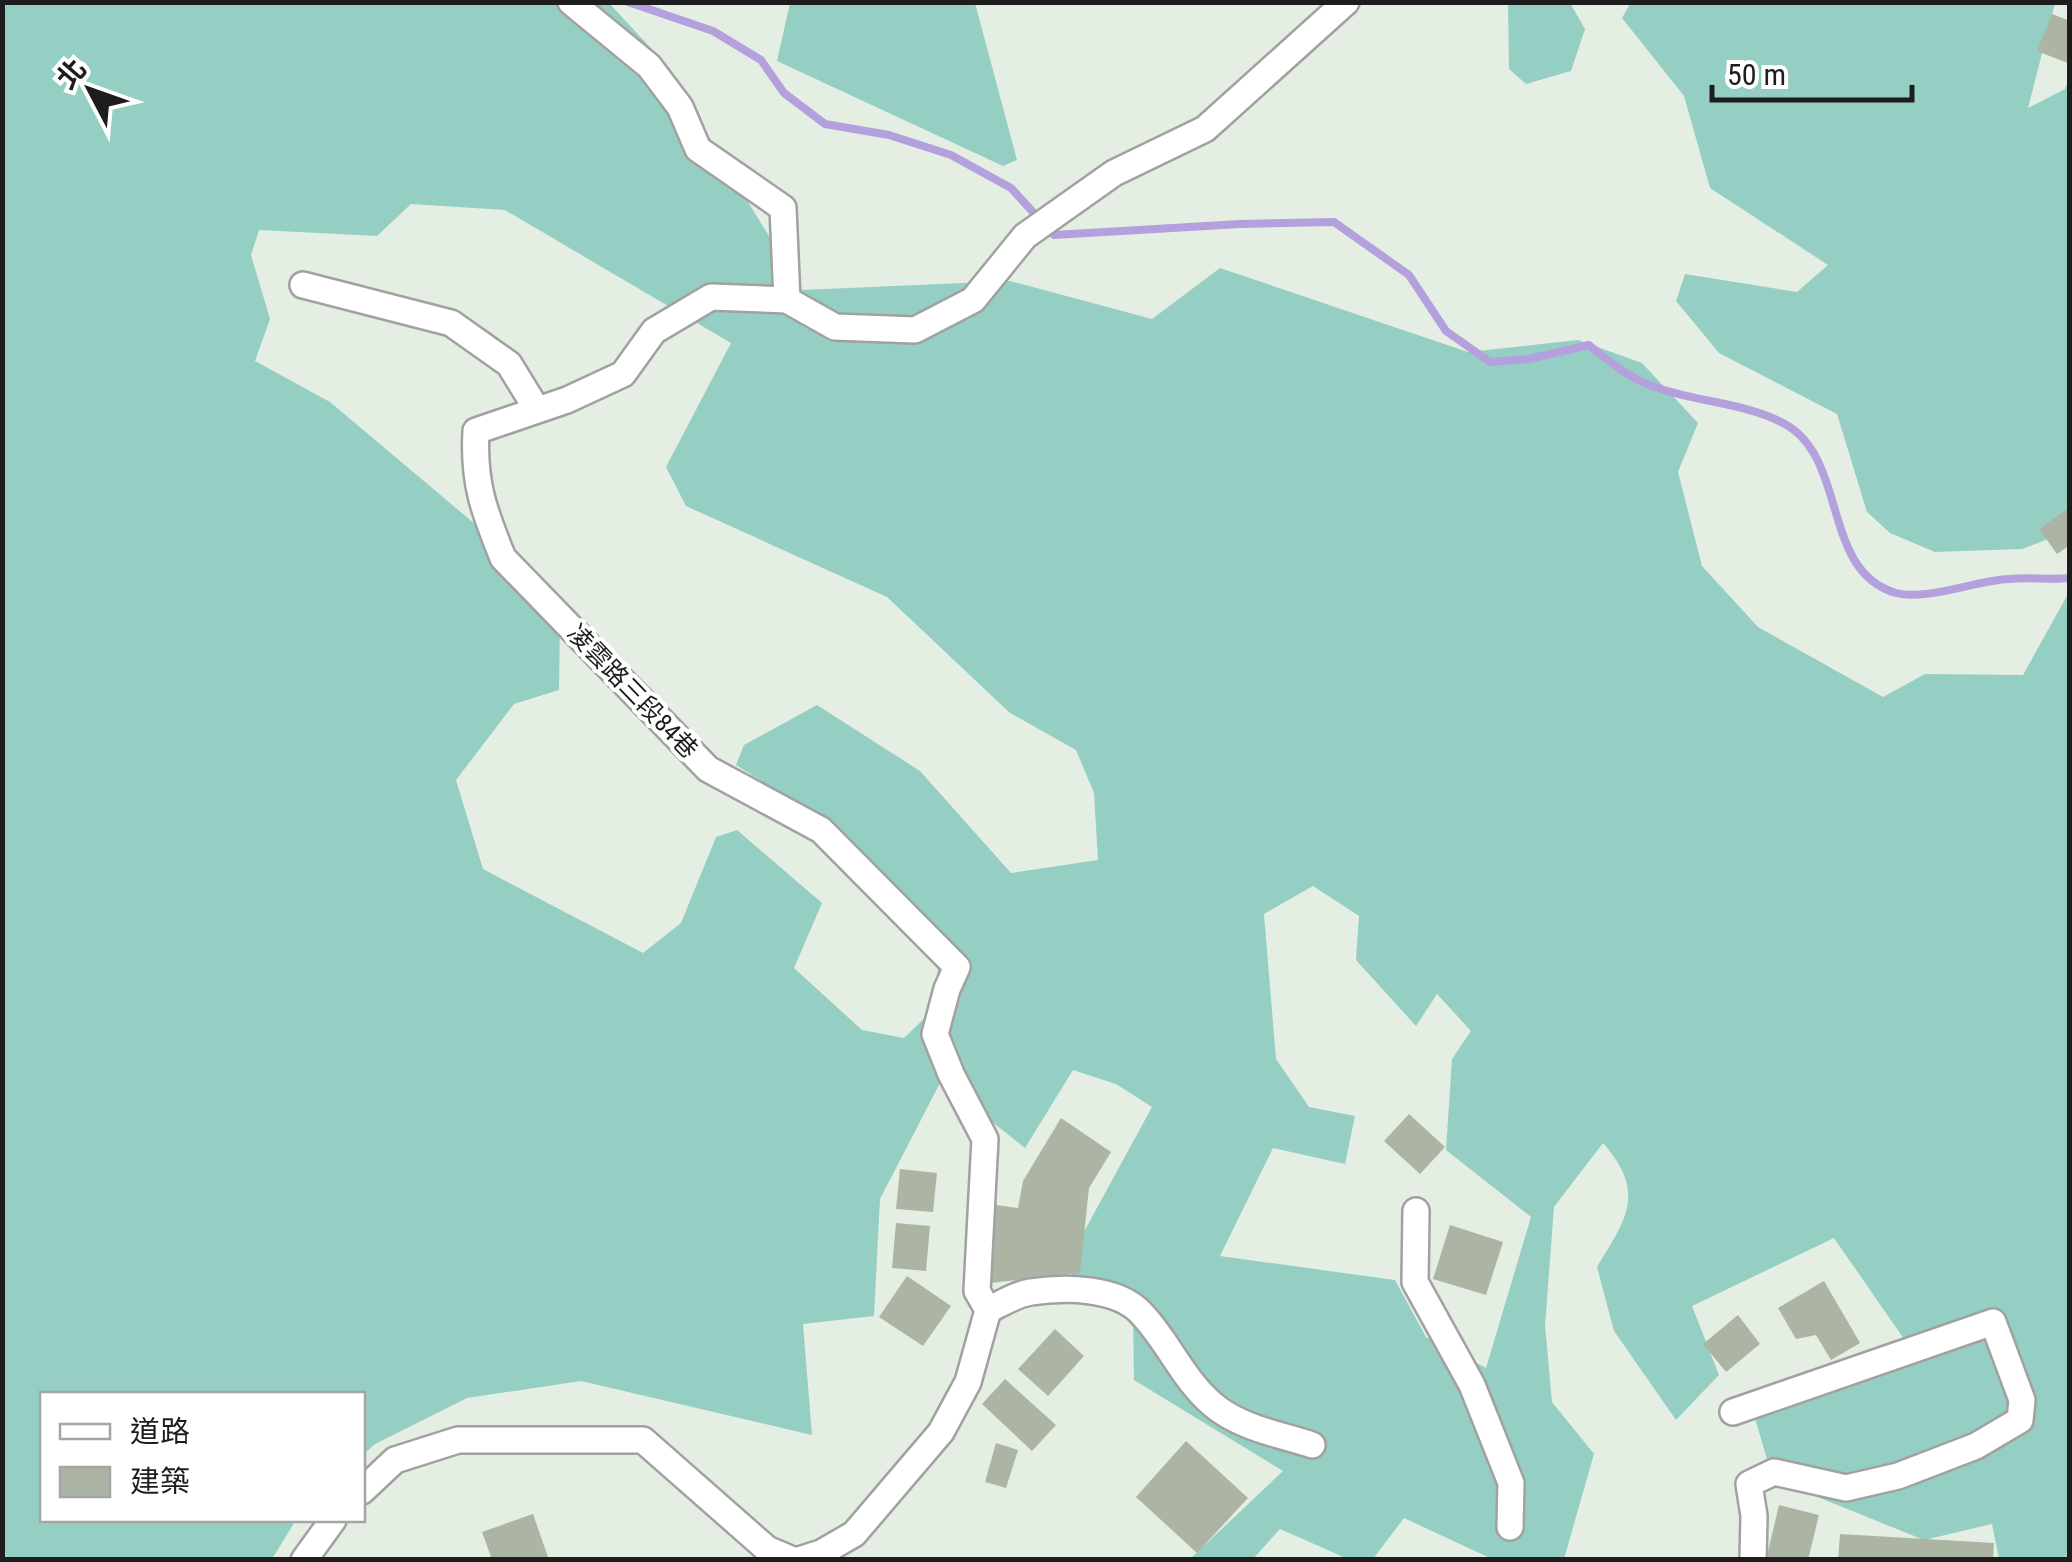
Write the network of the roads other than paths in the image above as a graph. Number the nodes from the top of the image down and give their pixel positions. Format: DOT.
graph roads {
  1 [pos="570,2"];
  2 [pos="1346,2"];
  3 [pos="303,285"];
  4 [pos="786,300"];
  5 [pos="536,408"];
  6 [pos="1416,1210"];
  7 [pos="988,1310"];
  8 [pos="1733,1412"];
  9 [pos="1312,1445"];
  10 [pos="365,1488"];
  11 [pos="332,1522"];
  12 [pos="1510,1528"];
  13 [pos="304,1560"];
  14 [pos="796,1560"];
  15 [pos="1753,1560"];
  1 -- 4 [label="street"];
  2 -- 4 [label="street"];
  3 -- 5 [label="street"];
  4 -- 5 [label="street, 凌雲路三段84巷"];
  5 -- 7 [label="street, 凌雲路三段84巷"];
  6 -- 12 [label="street"];
  7 -- 9 [label="street"];
  7 -- 14 [label="street, 凌雲路三段84巷"];
  8 -- 15 [label="street"];
  10 -- 14 [label="street, 凌雲路三段84巷"];
  11 -- 13 [label="street"];
}
